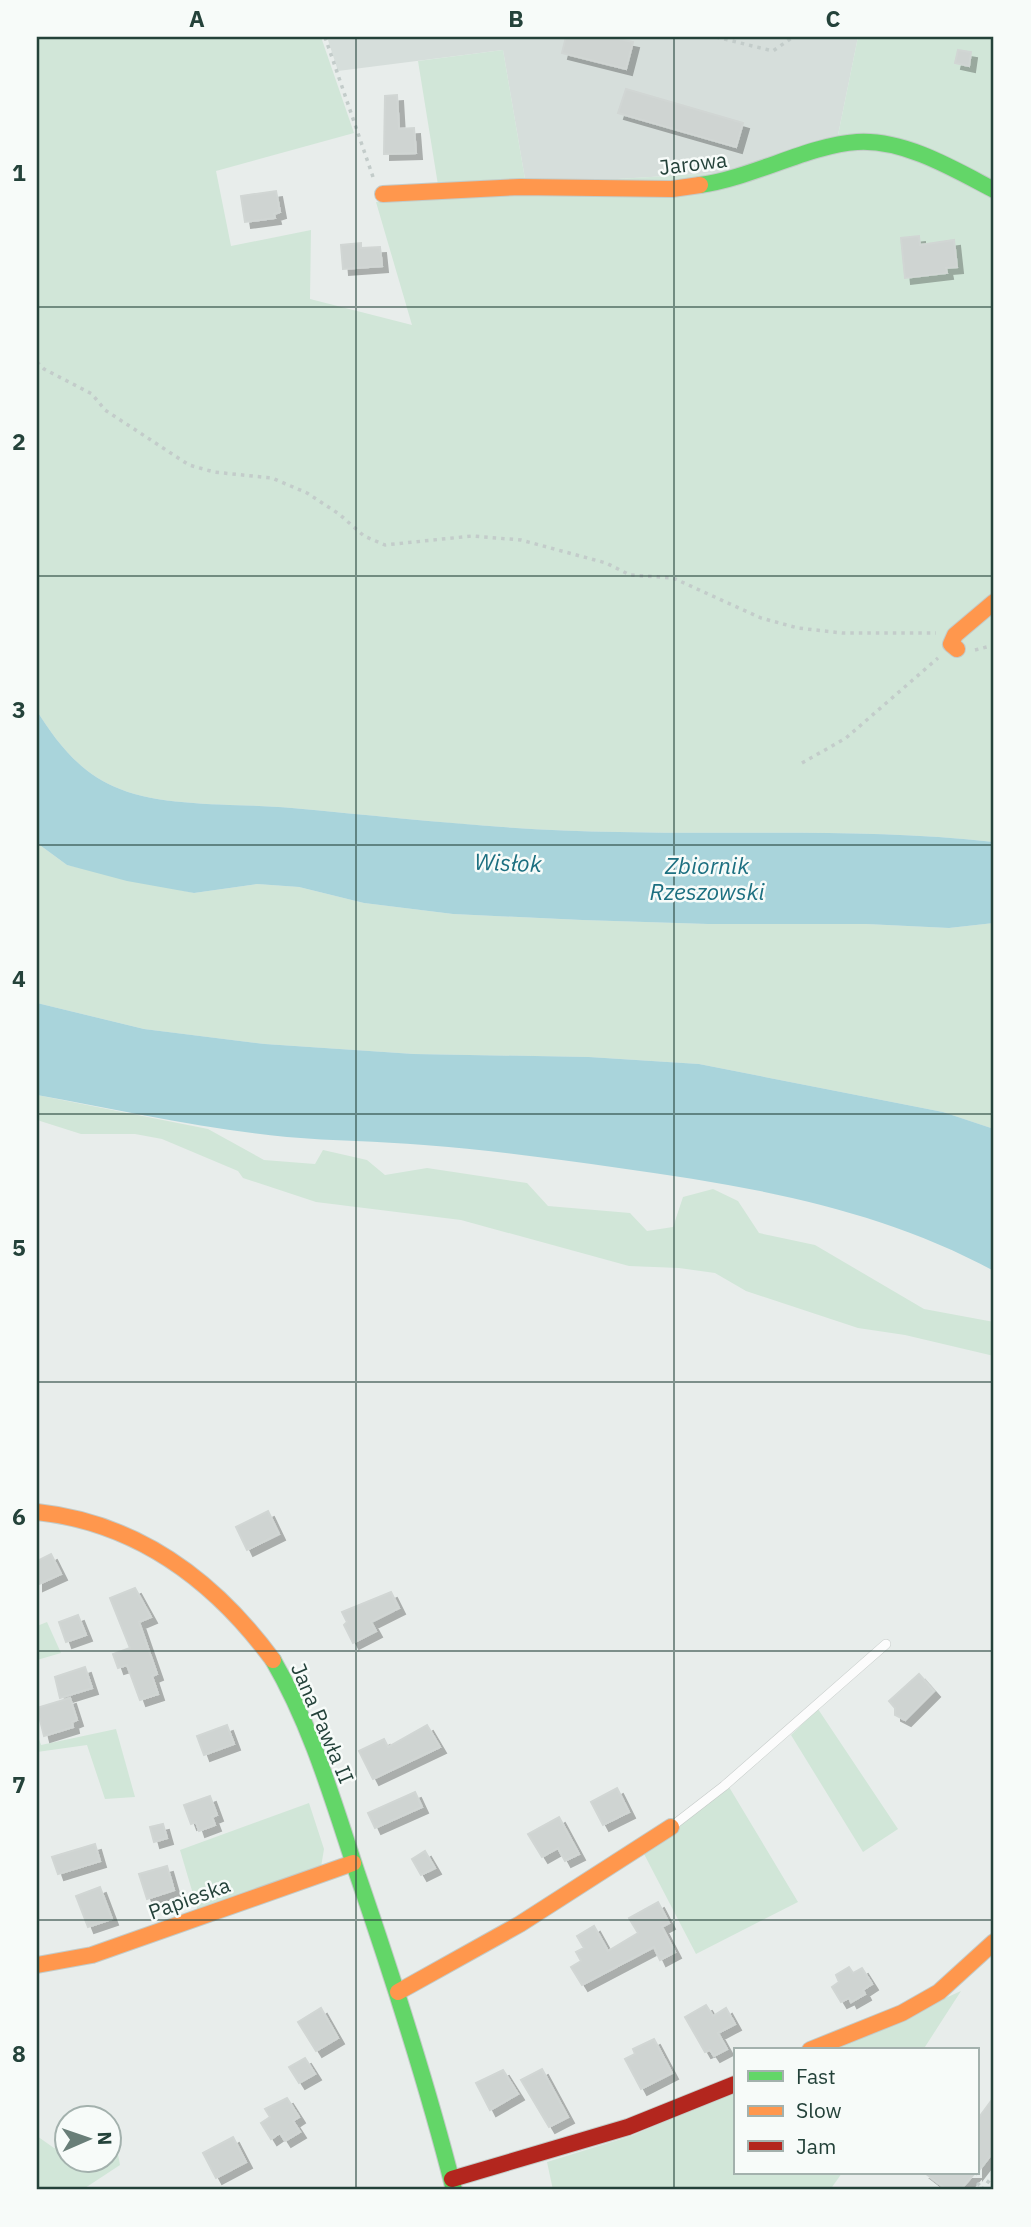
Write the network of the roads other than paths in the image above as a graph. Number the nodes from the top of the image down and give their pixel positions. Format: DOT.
graph roads {
  1 [pos="994,190"];
  2 [pos="383,194"];
  3 [pos="994,602"];
  4 [pos="954,643"];
  5 [pos="37,1512"];
  6 [pos="886,1644"];
  7 [pos="671,1827"];
  8 [pos="354,1863"];
  9 [pos="994,1942"];
  10 [pos="37,1965"];
  11 [pos="399,1995"];
  12 [pos="815,2048"];
  13 [pos="734,2084"];
  14 [pos="453,2185"];
  1 -- 2 [label="street, Jarowa"];
  3 -- 4 [label="street"];
  5 -- 8 [label="street, Jana Pawła II"];
  6 -- 7 [label="lane"];
  7 -- 11 [label="street"];
  8 -- 10 [label="street, Papieska"];
  8 -- 11 [label="street, Jana Pawła II"];
  9 -- 12 [label="street"];
  11 -- 14 [label="street, Jana Pawła II"];
  13 -- 14 [label="street"];
}
